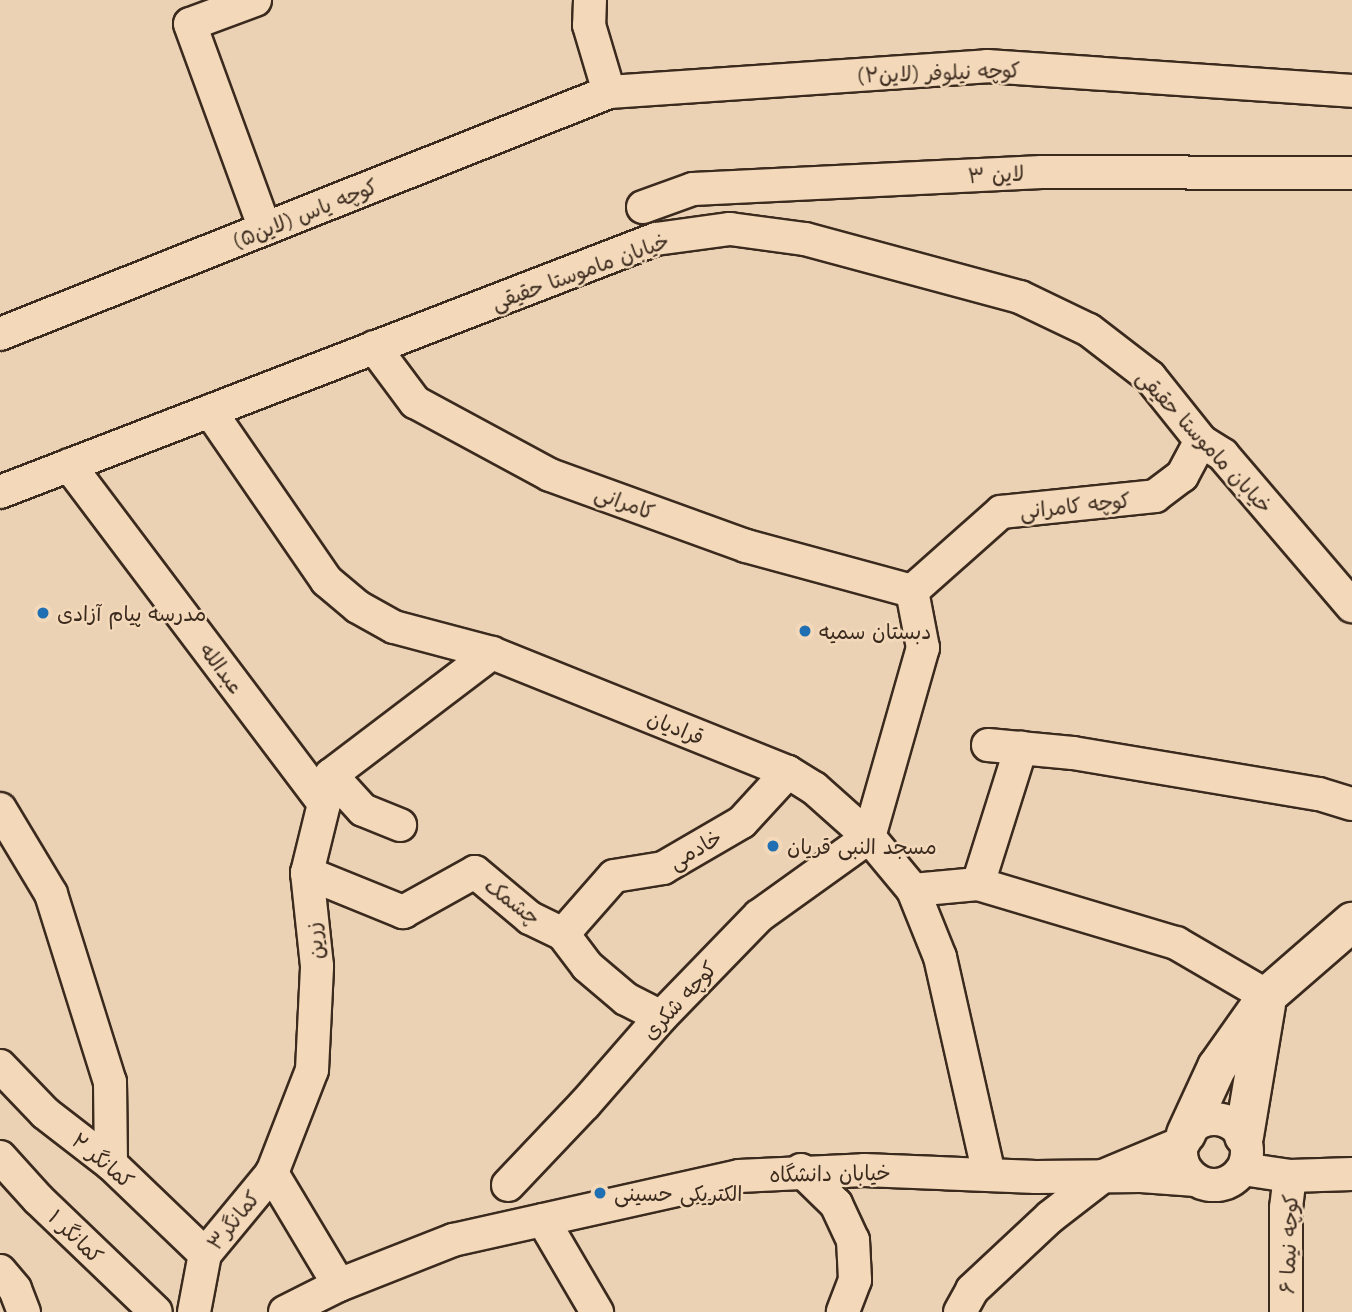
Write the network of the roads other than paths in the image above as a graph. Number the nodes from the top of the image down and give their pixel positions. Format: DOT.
graph roads {
  1 [pos="255,0"];
  2 [pos="590,0"];
  3 [pos="1352,91"];
  4 [pos="609,92"];
  5 [pos="1352,173"];
  6 [pos="643,207"];
  7 [pos="265,229"];
  8 [pos="0,334"];
  9 [pos="374,347"];
  10 [pos="210,411"];
  11 [pos="1201,441"];
  12 [pos="69,465"];
  13 [pos="0,492"];
  14 [pos="912,591"];
  15 [pos="1352,606"];
  16 [pos="492,653"];
  17 [pos="988,745"];
  18 [pos="1021,748"];
  19 [pos="788,772"];
  20 [pos="327,790"];
  21 [pos="1352,804"];
  22 [pos="0,810"];
  23 [pos="400,825"];
  24 [pos="869,837"];
  25 [pos="307,873"];
  26 [pos="978,884"];
  27 [pos="913,890"];
  28 [pos="563,934"];
  29 [pos="1346,934"];
  30 [pos="1267,996"];
  31 [pos="661,1017"];
  32 [pos="0,1066"];
  33 [pos="1185,1138"];
  34 [pos="1243,1153"];
  35 [pos="0,1157"];
  36 [pos="111,1164"];
  37 [pos="801,1170"];
  38 [pos="272,1173"];
  39 [pos="1352,1174"];
  40 [pos="989,1175"];
  41 [pos="1290,1175"];
  42 [pos="1102,1176"];
  43 [pos="1196,1180"];
  44 [pos="508,1185"];
  45 [pos="543,1220"];
  46 [pos="205,1254"];
  47 [pos="0,1271"];
  48 [pos="339,1285"];
  49 [pos="24,1312"];
  50 [pos="156,1312"];
  51 [pos="194,1312"];
  52 [pos="285,1312"];
  53 [pos="597,1312"];
  54 [pos="843,1312"];
  55 [pos="960,1312"];
  56 [pos="1286,1312"];
  1 -- 7 [label="street"];
  2 -- 4 [label="street"];
  3 -- 4 [label="street, کوچه نیلوفر (لاین۲)"];
  4 -- 7 [label="street, کوچه یاس (لاین۵)"];
  5 -- 6 [label="street, لاین ۳"];
  7 -- 8 [label="street, کوچه یاس (لاین۵)"];
  9 -- 10 [label="street, خیابان ماموستا حقیقی"];
  9 -- 11 [label="street, خیابان ماموستا حقیقی"];
  9 -- 14 [label="street, کامرانی"];
  10 -- 12 [label="street, خیابان ماموستا حقیقی"];
  10 -- 16 [label="street, قرادیان"];
  11 -- 14 [label="street, کوچه کامرانی"];
  11 -- 15 [label="street, خیابان ماموستا حقیقی"];
  12 -- 13 [label="street, خیابان ماموستا حقیقی"];
  12 -- 20 [label="street, عبدالله"];
  14 -- 24 [label="street"];
  16 -- 19 [label="street, قرادیان"];
  16 -- 20 [label="street"];
  17 -- 18 [label="street"];
  18 -- 21 [label="street"];
  18 -- 26 [label="street"];
  19 -- 24 [label="street, قرادیان"];
  19 -- 28 [label="street, خادمی"];
  20 -- 23 [label="street, عبدالله"];
  20 -- 25 [label="street, زرین"];
  22 -- 36 [label="street"];
  24 -- 27 [label="street, قرادیان"];
  24 -- 31 [label="street, کوچه شکری"];
  25 -- 28 [label="street, چشمک"];
  25 -- 38 [label="street, زرین"];
  26 -- 27 [label="street"];
  26 -- 30 [label="street"];
  27 -- 40 [label="street, قرادیان"];
  28 -- 31 [label="street, چشمک"];
  29 -- 30 [label="main road"];
  30 -- 33 [label="main road"];
  30 -- 34 [label="main road"];
  31 -- 44 [label="street, کوچه شکری"];
  32 -- 36 [label="street, کمانگر ۲"];
  33 -- 34 [label="street"];
  33 -- 42 [label="street, خیابان دانشگاه"];
  33 -- 43 [label="street"];
  34 -- 41 [label="street"];
  34 -- 43 [label="street"];
  35 -- 50 [label="street, کمانگر ۱"];
  36 -- 46 [label="street, کمانگر ۲"];
  37 -- 40 [label="street, خیابان دانشگاه"];
  37 -- 45 [label="street, خیابان دانشگاه"];
  37 -- 54 [label="street"];
  38 -- 46 [label="street, کمانگر۳"];
  38 -- 48 [label="street"];
  39 -- 41 [label="street"];
  40 -- 42 [label="street, خیابان دانشگاه"];
  41 -- 56 [label="street, کوچه نیما ۶"];
  42 -- 43 [label="street, خیابان دانشگاه"];
  42 -- 55 [label="street"];
  45 -- 48 [label="street, خیابان دانشگاه"];
  45 -- 53 [label="street"];
  46 -- 51 [label="street, کمانگر۳"];
  47 -- 49 [label="street"];
  48 -- 52 [label="street, خیابان دانشگاه"];
}
